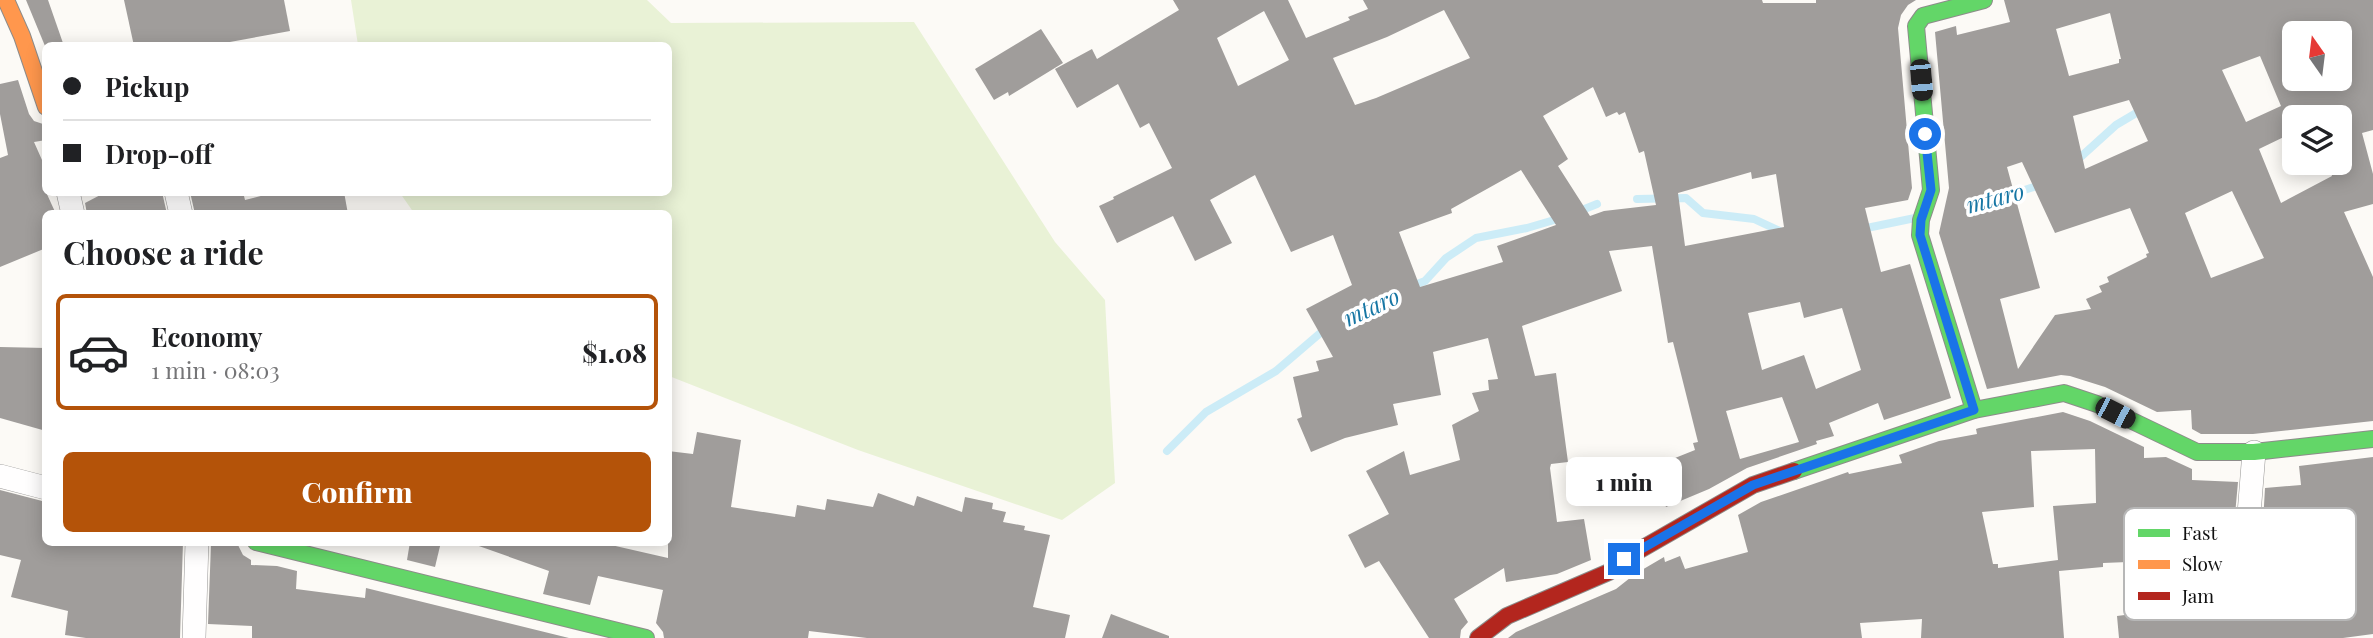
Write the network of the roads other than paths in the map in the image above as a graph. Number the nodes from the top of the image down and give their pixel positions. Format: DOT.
graph roads {
  1 [pos="6,0"];
  2 [pos="1984,0"];
  3 [pos="42,95"];
  4 [pos="1974,410"];
  5 [pos="2373,439"];
  6 [pos="2254,452"];
  7 [pos="0,476"];
  8 [pos="42,487"];
  9 [pos="2249,508"];
  10 [pos="197,546"];
  11 [pos="272,546"];
  12 [pos="194,638"];
  13 [pos="646,638"];
  14 [pos="1478,638"];
  1 -- 3 [label="street"];
  2 -- 4 [label="street"];
  4 -- 6 [label="street"];
  4 -- 14 [label="street"];
  5 -- 6 [label="street"];
  6 -- 9 [label="street"];
  7 -- 8 [label="street"];
  10 -- 12 [label="street"];
  11 -- 13 [label="street"];
}
